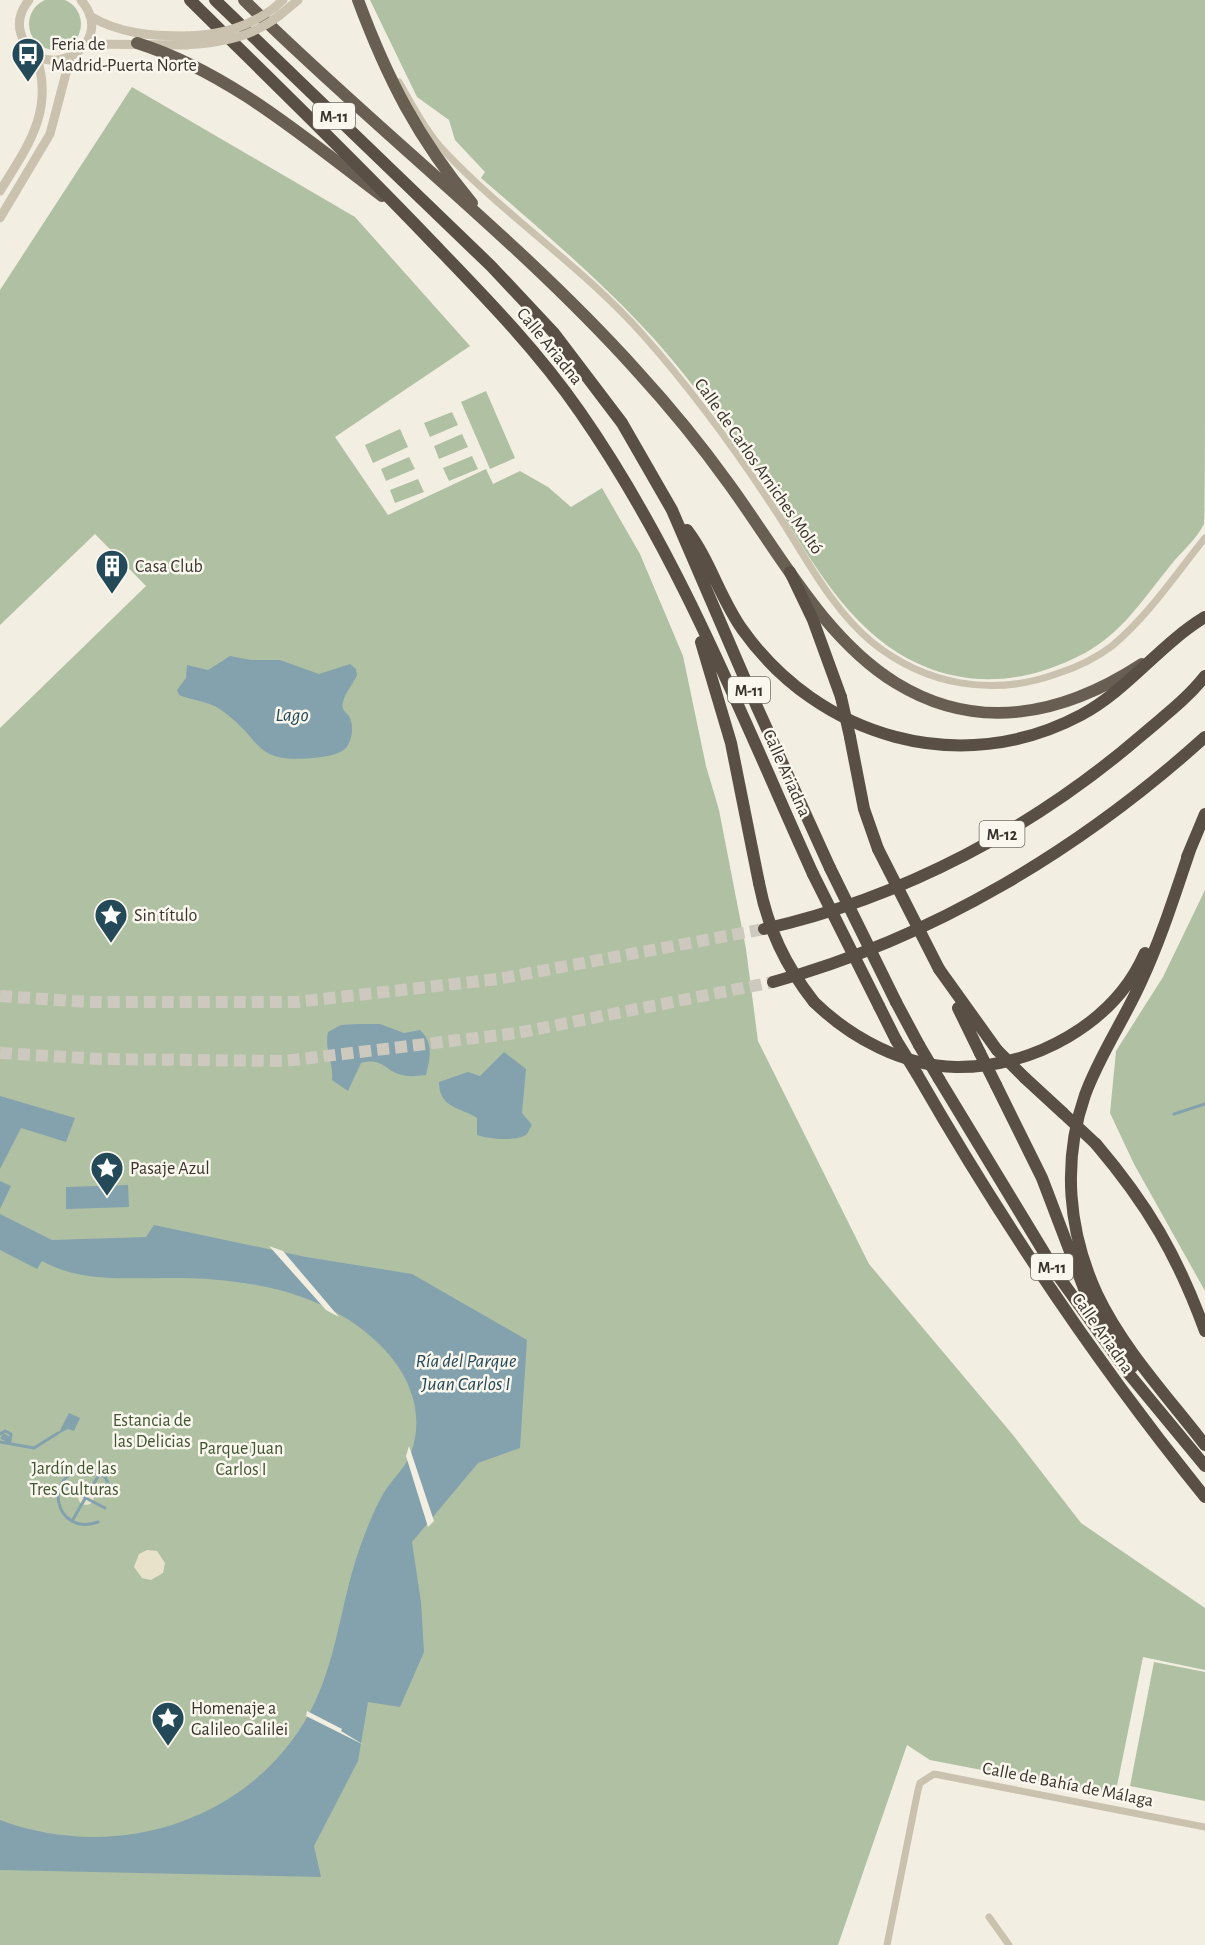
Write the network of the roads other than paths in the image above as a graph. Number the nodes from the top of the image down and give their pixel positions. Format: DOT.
graph roads {
  1 [pos="29,0"];
  2 [pos="81,0"];
  3 [pos="190,0"];
  4 [pos="215,0"];
  5 [pos="244,0"];
  6 [pos="283,0"];
  7 [pos="298,0"];
  8 [pos="360,3"];
  9 [pos="277,11"];
  10 [pos="90,16"];
  11 [pos="186,40"];
  12 [pos="138,43"];
  13 [pos="85,44"];
  14 [pos="36,55"];
  15 [pos="70,58"];
  16 [pos="0,191"];
  17 [pos="405,213"];
  18 [pos="0,218"];
  19 [pos="499,236"];
  20 [pos="672,510"];
  21 [pos="1205,538"];
  22 [pos="790,572"];
  23 [pos="689,601"];
  24 [pos="1205,617"];
  25 [pos="1150,658"];
  26 [pos="1205,676"];
  27 [pos="1205,737"];
  28 [pos="1205,814"];
  29 [pos="1190,850"];
  30 [pos="764,929"];
  31 [pos="939,969"];
  32 [pos="773,982"];
  33 [pos="1205,1332"];
  34 [pos="1185,1442"];
  35 [pos="1205,1445"];
  36 [pos="1205,1466"];
  37 [pos="1205,1497"];
  38 [pos="1205,1827"];
  39 [pos="989,1917"];
  40 [pos="887,1945"];
  41 [pos="1009,1945"];
  1 -- 14 [label="street"];
  2 -- 10 [label="street"];
  3 -- 17 [label="highway, Calle Ariadna / M-11"];
  4 -- 20 [label="highway, Calle Ariadna / M-11"];
  5 -- 19 [label="highway"];
  6 -- 9 [label="street"];
  7 -- 9 [label="street"];
  8 -- 19 [label="highway"];
  8 -- 21 [label="street, Calle de Carlos Arniches Moltó"];
  9 -- 11 [label="street, bridge"];
  10 -- 11 [label="street"];
  10 -- 13 [label="street"];
  11 -- 12 [label="street"];
  12 -- 13 [label="street"];
  12 -- 17 [label="highway"];
  13 -- 15 [label="street"];
  14 -- 15 [label="street"];
  14 -- 16 [label="street"];
  15 -- 18 [label="street"];
  17 -- 23 [label="highway, Calle Ariadna / M-11"];
  19 -- 22 [label="highway"];
  20 -- 25 [label="highway"];
  20 -- 34 [label="highway, Calle Ariadna / M-11, bridge"];
  22 -- 25 [label="highway"];
  22 -- 31 [label="highway, bridge"];
  23 -- 29 [label="highway, bridge"];
  23 -- 37 [label="highway, Calle Ariadna / M-11, bridge"];
  24 -- 25 [label="highway"];
  26 -- 30 [label="highway, M-12"];
  27 -- 32 [label="highway, M-12"];
  28 -- 29 [label="highway"];
  29 -- 35 [label="highway"];
  31 -- 33 [label="highway, bridge"];
  31 -- 34 [label="highway, bridge"];
  34 -- 36 [label="highway, Calle Ariadna / M-11"];
  38 -- 40 [label="street, Calle de Bahía de Málaga"];
  39 -- 41 [label="street"];
}
